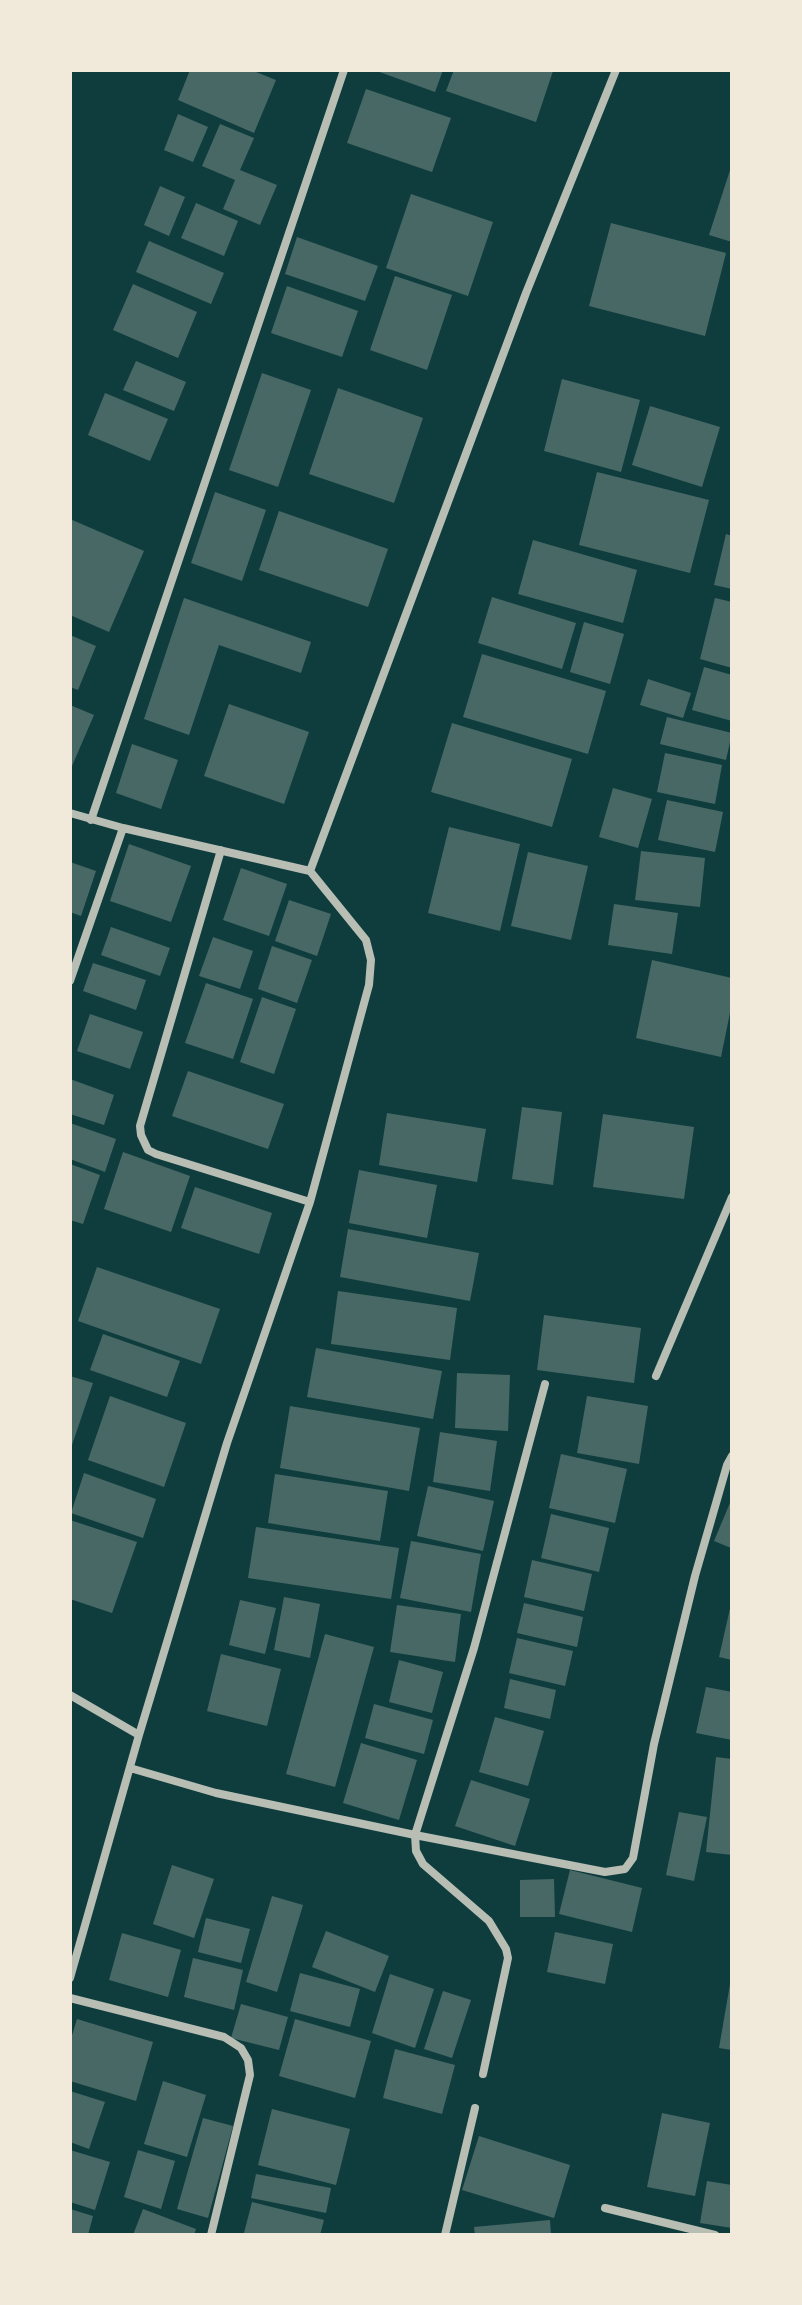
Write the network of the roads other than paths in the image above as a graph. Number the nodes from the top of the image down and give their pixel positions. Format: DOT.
graph roads {
  1 [pos="344,70"];
  2 [pos="616,70"];
  3 [pos="70,813"];
  4 [pos="91,820"];
  5 [pos="123,828"];
  6 [pos="221,850"];
  7 [pos="310,871"];
  8 [pos="70,981"];
  9 [pos="732,1197"];
  10 [pos="310,1202"];
  11 [pos="656,1376"];
  12 [pos="545,1384"];
  13 [pos="732,1456"];
  14 [pos="70,1695"];
  15 [pos="139,1735"];
  16 [pos="130,1768"];
  17 [pos="415,1835"];
  18 [pos="70,1978"];
  19 [pos="70,1998"];
  20 [pos="483,2074"];
  21 [pos="475,2108"];
  22 [pos="605,2208"];
  23 [pos="211,2235"];
  24 [pos="445,2235"];
  25 [pos="715,2235"];
  1 -- 4 [label="street"];
  2 -- 7 [label="street"];
  3 -- 4 [label="street"];
  4 -- 5 [label="street"];
  5 -- 6 [label="street"];
  5 -- 8 [label="street"];
  6 -- 7 [label="street"];
  6 -- 10 [label="street"];
  7 -- 10 [label="street"];
  9 -- 11 [label="street"];
  10 -- 15 [label="street"];
  12 -- 17 [label="street"];
  13 -- 17 [label="street"];
  14 -- 15 [label="street"];
  15 -- 16 [label="street"];
  16 -- 17 [label="street"];
  16 -- 18 [label="street"];
  17 -- 20 [label="street"];
  19 -- 23 [label="street"];
  21 -- 24 [label="street"];
  22 -- 25 [label="street"];
}
